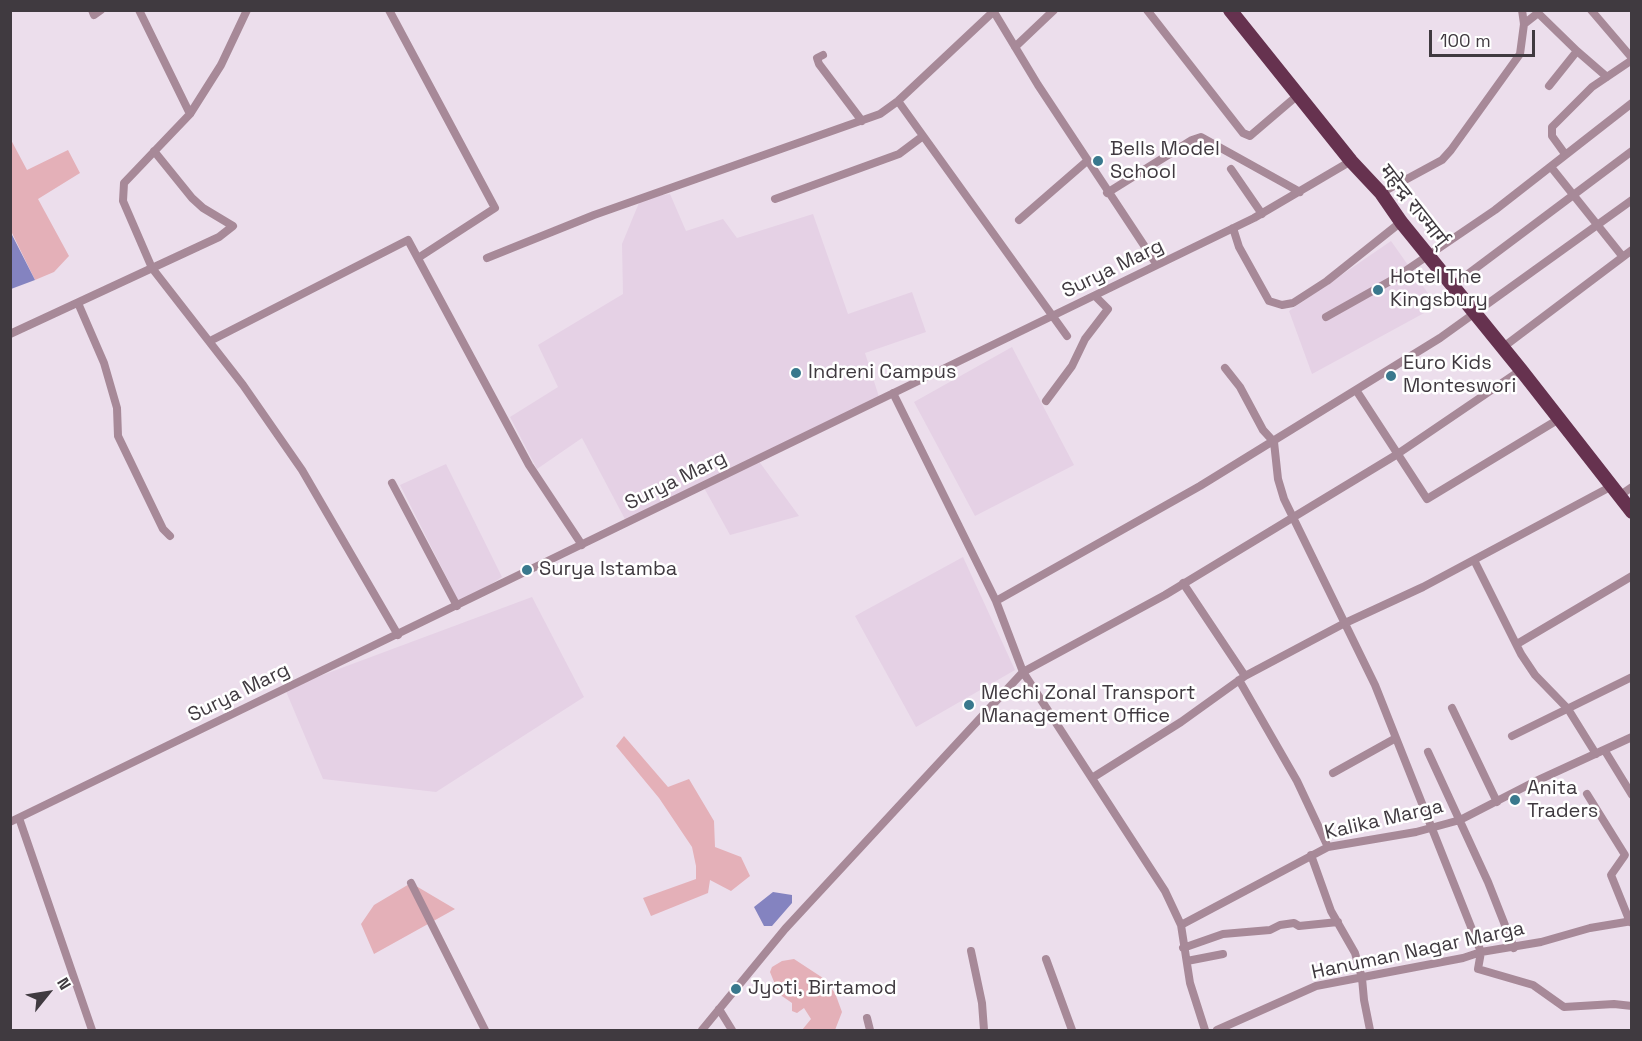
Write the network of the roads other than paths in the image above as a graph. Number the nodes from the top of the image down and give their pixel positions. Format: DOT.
graph roads {
  1 [pos="92,10"];
  2 [pos="101,10"];
  3 [pos="139,10"];
  4 [pos="247,10"];
  5 [pos="389,10"];
  6 [pos="1054,10"];
  7 [pos="1147,10"];
  8 [pos="1230,10"];
  9 [pos="1522,10"];
  10 [pos="1591,10"];
  11 [pos="994,11"];
  12 [pos="1524,24"];
  13 [pos="1015,47"];
  14 [pos="1576,51"];
  15 [pos="823,55"];
  16 [pos="1632,59"];
  17 [pos="1607,77"];
  18 [pos="1550,86"];
  19 [pos="1298,95"];
  20 [pos="898,101"];
  21 [pos="1632,103"];
  22 [pos="190,114"];
  23 [pos="862,122"];
  24 [pos="923,136"];
  25 [pos="154,151"];
  26 [pos="1632,151"];
  27 [pos="1565,154"];
  28 [pos="1087,161"];
  29 [pos="1351,161"];
  30 [pos="1551,166"];
  31 [pos="1231,169"];
  32 [pos="1300,192"];
  33 [pos="1107,193"];
  34 [pos="1381,193"];
  35 [pos="1573,194"];
  36 [pos="775,199"];
  37 [pos="1632,200"];
  38 [pos="1262,214"];
  39 [pos="1019,220"];
  40 [pos="1401,222"];
  41 [pos="1597,226"];
  42 [pos="1233,228"];
  43 [pos="1632,250"];
  44 [pos="1427,255"];
  45 [pos="1623,257"];
  46 [pos="418,258"];
  47 [pos="487,258"];
  48 [pos="1157,265"];
  49 [pos="152,268"];
  50 [pos="1452,286"];
  51 [pos="1095,296"];
  52 [pos="78,303"];
  53 [pos="1475,314"];
  54 [pos="1055,316"];
  55 [pos="1326,317"];
  56 [pos="10,334"];
  57 [pos="1067,336"];
  58 [pos="210,341"];
  59 [pos="1502,348"];
  60 [pos="1225,368"];
  61 [pos="1521,370"];
  62 [pos="1356,390"];
  63 [pos="893,393"];
  64 [pos="1046,401"];
  65 [pos="1559,419"];
  66 [pos="1274,442"];
  67 [pos="1396,455"];
  68 [pos="392,483"];
  69 [pos="1632,487"];
  70 [pos="1615,491"];
  71 [pos="1632,512"];
  72 [pos="1293,517"];
  73 [pos="170,536"];
  74 [pos="582,544"];
  75 [pos="1474,560"];
  76 [pos="1632,576"];
  77 [pos="1183,584"];
  78 [pos="996,601"];
  79 [pos="456,606"];
  80 [pos="1343,624"];
  81 [pos="398,635"];
  82 [pos="1516,644"];
  83 [pos="1023,672"];
  84 [pos="1632,677"];
  85 [pos="1242,678"];
  86 [pos="1452,708"];
  87 [pos="1568,709"];
  88 [pos="1512,736"];
  89 [pos="1632,737"];
  90 [pos="1396,738"];
  91 [pos="1428,752"];
  92 [pos="1600,752"];
  93 [pos="1333,773"];
  94 [pos="1092,778"];
  95 [pos="1587,794"];
  96 [pos="1632,795"];
  97 [pos="1497,802"];
  98 [pos="15,820"];
  99 [pos="1460,820"];
  100 [pos="1432,828"];
  101 [pos="1328,847"];
  102 [pos="1311,855"];
  103 [pos="411,883"];
  104 [pos="1631,921"];
  105 [pos="1338,922"];
  106 [pos="1181,925"];
  107 [pos="1183,948"];
  108 [pos="1514,948"];
  109 [pos="971,951"];
  110 [pos="1481,952"];
  111 [pos="1223,954"];
  112 [pos="1046,959"];
  113 [pos="1187,961"];
  114 [pos="1362,978"];
  115 [pos="1632,1006"];
  116 [pos="719,1009"];
  117 [pos="867,1018"];
  118 [pos="92,1030"];
  119 [pos="485,1030"];
  120 [pos="702,1030"];
  121 [pos="732,1030"];
  122 [pos="870,1030"];
  123 [pos="984,1030"];
  124 [pos="1072,1030"];
  125 [pos="1204,1030"];
  126 [pos="1217,1030"];
  127 [pos="1370,1030"];
  1 -- 2 [label="street"];
  3 -- 22 [label="street"];
  4 -- 22 [label="street"];
  5 -- 46 [label="street"];
  6 -- 13 [label="street"];
  7 -- 19 [label="street"];
  8 -- 19 [label="highway, महेन्द्र राज्मार्ग्"];
  9 -- 12 [label="street"];
  10 -- 16 [label="street"];
  11 -- 13 [label="street"];
  11 -- 20 [label="street"];
  12 -- 14 [label="street"];
  12 -- 34 [label="street"];
  13 -- 28 [label="street"];
  14 -- 17 [label="street"];
  14 -- 18 [label="street"];
  15 -- 23 [label="street"];
  16 -- 17 [label="street"];
  17 -- 27 [label="street"];
  19 -- 29 [label="highway, महेन्द्र राज्मार्ग्"];
  20 -- 23 [label="street"];
  20 -- 24 [label="street"];
  21 -- 27 [label="street"];
  22 -- 25 [label="street"];
  23 -- 47 [label="street"];
  24 -- 36 [label="street"];
  24 -- 54 [label="street"];
  25 -- 49 [label="street"];
  25 -- 49 [label="street"];
  26 -- 35 [label="street"];
  27 -- 30 [label="street"];
  28 -- 33 [label="street"];
  28 -- 39 [label="street"];
  29 -- 32 [label="street, Surya Marg"];
  29 -- 34 [label="highway, महेन्द्र राज्मार्ग्"];
  30 -- 35 [label="street"];
  30 -- 44 [label="street"];
  31 -- 38 [label="street"];
  32 -- 33 [label="street"];
  32 -- 38 [label="street, Surya Marg"];
  33 -- 48 [label="street"];
  34 -- 40 [label="highway, महेन्द्र राज्मार्ग्"];
  35 -- 41 [label="street"];
  35 -- 50 [label="street"];
  37 -- 41 [label="street"];
  38 -- 42 [label="street, Surya Marg"];
  40 -- 42 [label="street"];
  40 -- 44 [label="highway, महेन्द्र राज्मार्ग्"];
  41 -- 45 [label="street"];
  41 -- 53 [label="street"];
  42 -- 48 [label="street, Surya Marg"];
  43 -- 45 [label="street"];
  44 -- 50 [label="highway, महेन्द्र राज्मार्ग्"];
  44 -- 55 [label="street"];
  45 -- 59 [label="street"];
  46 -- 58 [label="street"];
  46 -- 74 [label="street"];
  48 -- 51 [label="street, Surya Marg"];
  49 -- 52 [label="street"];
  49 -- 58 [label="street"];
  50 -- 53 [label="highway, महेन्द्र राज्मार्ग्"];
  51 -- 54 [label="street, Surya Marg"];
  51 -- 64 [label="street"];
  52 -- 56 [label="street"];
  52 -- 73 [label="street"];
  53 -- 59 [label="highway, महेन्द्र राज्मार्ग्"];
  53 -- 62 [label="street"];
  54 -- 57 [label="street"];
  54 -- 63 [label="street, Surya Marg"];
  58 -- 81 [label="street"];
  59 -- 61 [label="highway, महेन्द्र राज्मार्ग्"];
  60 -- 66 [label="street"];
  61 -- 65 [label="highway, महेन्द्र राज्मार्ग्"];
  61 -- 67 [label="street"];
  62 -- 66 [label="street"];
  62 -- 67 [label="street"];
  63 -- 74 [label="street, Surya Marg"];
  63 -- 78 [label="street"];
  65 -- 67 [label="street"];
  65 -- 70 [label="highway, महेन्द्र राज्मार्ग्"];
  66 -- 72 [label="street"];
  66 -- 78 [label="street"];
  67 -- 72 [label="street"];
  68 -- 79 [label="street"];
  69 -- 70 [label="street"];
  70 -- 71 [label="highway, महेन्द्र राज्मार्ग्"];
  70 -- 75 [label="street"];
  72 -- 77 [label="street"];
  72 -- 80 [label="street"];
  74 -- 79 [label="street, Surya Marg"];
  75 -- 80 [label="street"];
  75 -- 82 [label="street"];
  76 -- 82 [label="street"];
  77 -- 83 [label="street"];
  77 -- 85 [label="street"];
  78 -- 83 [label="street"];
  79 -- 81 [label="street, Surya Marg"];
  80 -- 85 [label="street"];
  80 -- 90 [label="street"];
  81 -- 98 [label="street, Surya Marg"];
  82 -- 87 [label="street"];
  83 -- 94 [label="street"];
  83 -- 116 [label="street"];
  84 -- 87 [label="street"];
  85 -- 94 [label="street"];
  85 -- 101 [label="street"];
  86 -- 97 [label="street"];
  87 -- 88 [label="street"];
  87 -- 92 [label="street"];
  89 -- 92 [label="street, Kalika Marga"];
  90 -- 93 [label="street"];
  90 -- 100 [label="street"];
  91 -- 99 [label="street"];
  92 -- 96 [label="street"];
  92 -- 97 [label="street, Kalika Marga"];
  94 -- 106 [label="street"];
  95 -- 104 [label="street"];
  97 -- 99 [label="street, Kalika Marga"];
  98 -- 118 [label="street"];
  99 -- 100 [label="street, Kalika Marga"];
  99 -- 108 [label="street"];
  100 -- 101 [label="street, Kalika Marga"];
  100 -- 110 [label="street"];
  101 -- 102 [label="street, Kalika Marga"];
  102 -- 105 [label="street"];
  102 -- 106 [label="street, Kalika Marga"];
  103 -- 119 [label="street"];
  104 -- 108 [label="street, Hanuman Nagar Marga"];
  105 -- 107 [label="street"];
  105 -- 114 [label="street"];
  106 -- 107 [label="street"];
  107 -- 113 [label="street"];
  108 -- 110 [label="street, Hanuman Nagar Marga"];
  109 -- 123 [label="street"];
  110 -- 114 [label="street, Hanuman Nagar Marga"];
  110 -- 115 [label="street"];
  111 -- 113 [label="street"];
  112 -- 124 [label="street"];
  113 -- 125 [label="street"];
  114 -- 126 [label="street, Hanuman Nagar Marga"];
  114 -- 127 [label="street"];
  116 -- 120 [label="street"];
  116 -- 121 [label="street"];
  117 -- 122 [label="street"];
}
